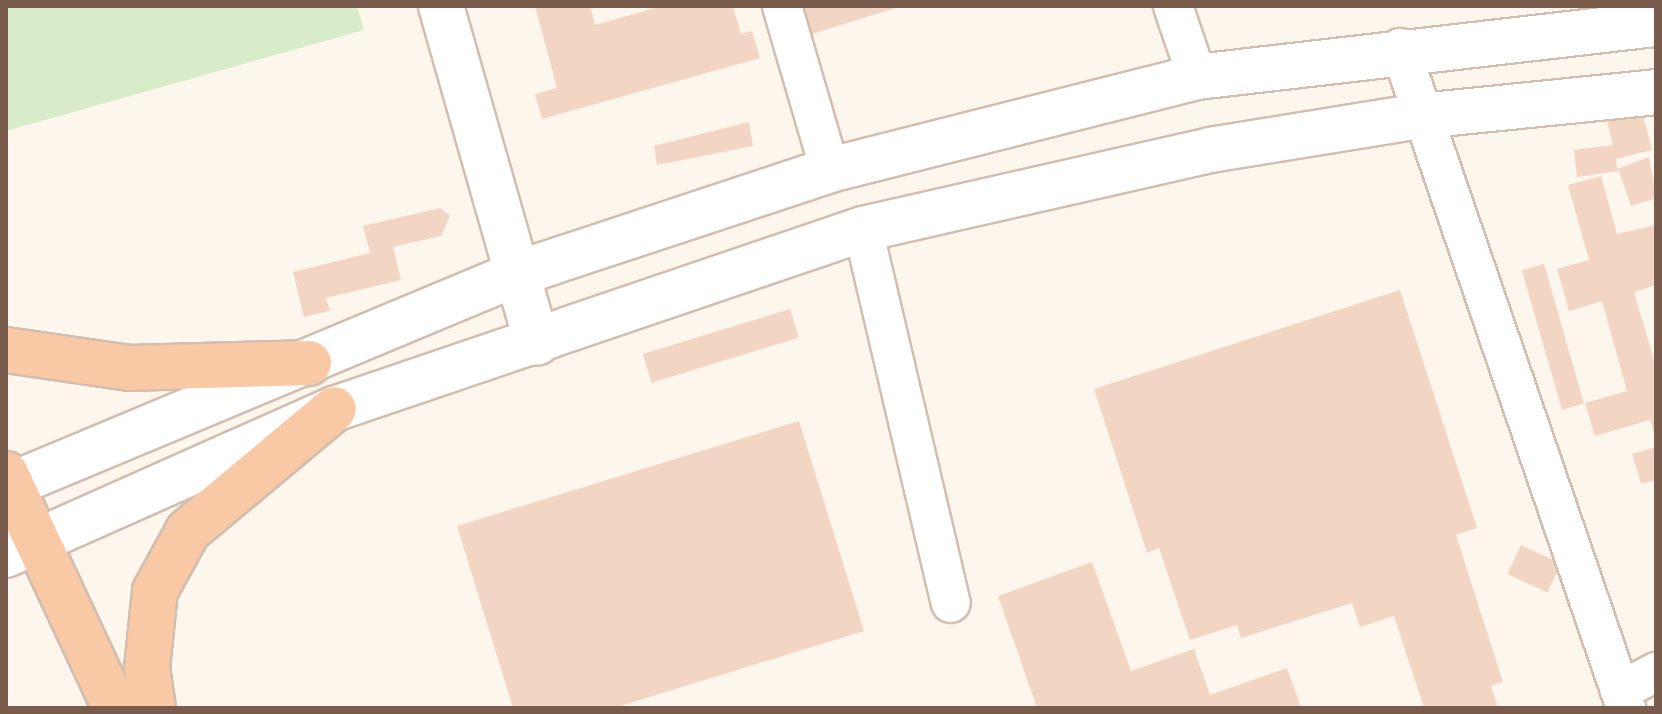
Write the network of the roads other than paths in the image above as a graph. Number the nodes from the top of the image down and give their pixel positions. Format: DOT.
graph roads {
  1 [pos="441,6"];
  2 [pos="782,6"];
  3 [pos="1173,6"];
  4 [pos="1636,19"];
  5 [pos="1400,48"];
  6 [pos="1197,77"];
  7 [pos="1656,92"];
  8 [pos="1421,116"];
  9 [pos="830,170"];
  10 [pos="863,229"];
  11 [pos="516,274"];
  12 [pos="537,343"];
  13 [pos="6,350"];
  14 [pos="309,363"];
  15 [pos="334,409"];
  16 [pos="8,482"];
  17 [pos="20,549"];
  18 [pos="951,603"];
  19 [pos="1656,672"];
  20 [pos="1623,699"];
  21 [pos="115,708"];
  22 [pos="153,708"];
  1 -- 11 [label="street"];
  2 -- 9 [label="street"];
  3 -- 6 [label="street"];
  4 -- 5 [label="street"];
  5 -- 6 [label="street"];
  5 -- 8 [label="street"];
  6 -- 9 [label="street"];
  7 -- 8 [label="street"];
  8 -- 10 [label="street"];
  8 -- 20 [label="street"];
  9 -- 11 [label="street"];
  10 -- 12 [label="street"];
  10 -- 18 [label="street"];
  11 -- 12 [label="street"];
  11 -- 14 [label="street"];
  12 -- 15 [label="street"];
  13 -- 14 [label="highway"];
  14 -- 16 [label="street"];
  15 -- 17 [label="street"];
  15 -- 22 [label="highway"];
  16 -- 17 [label="highway"];
  17 -- 21 [label="highway"];
  19 -- 20 [label="street"];
}
